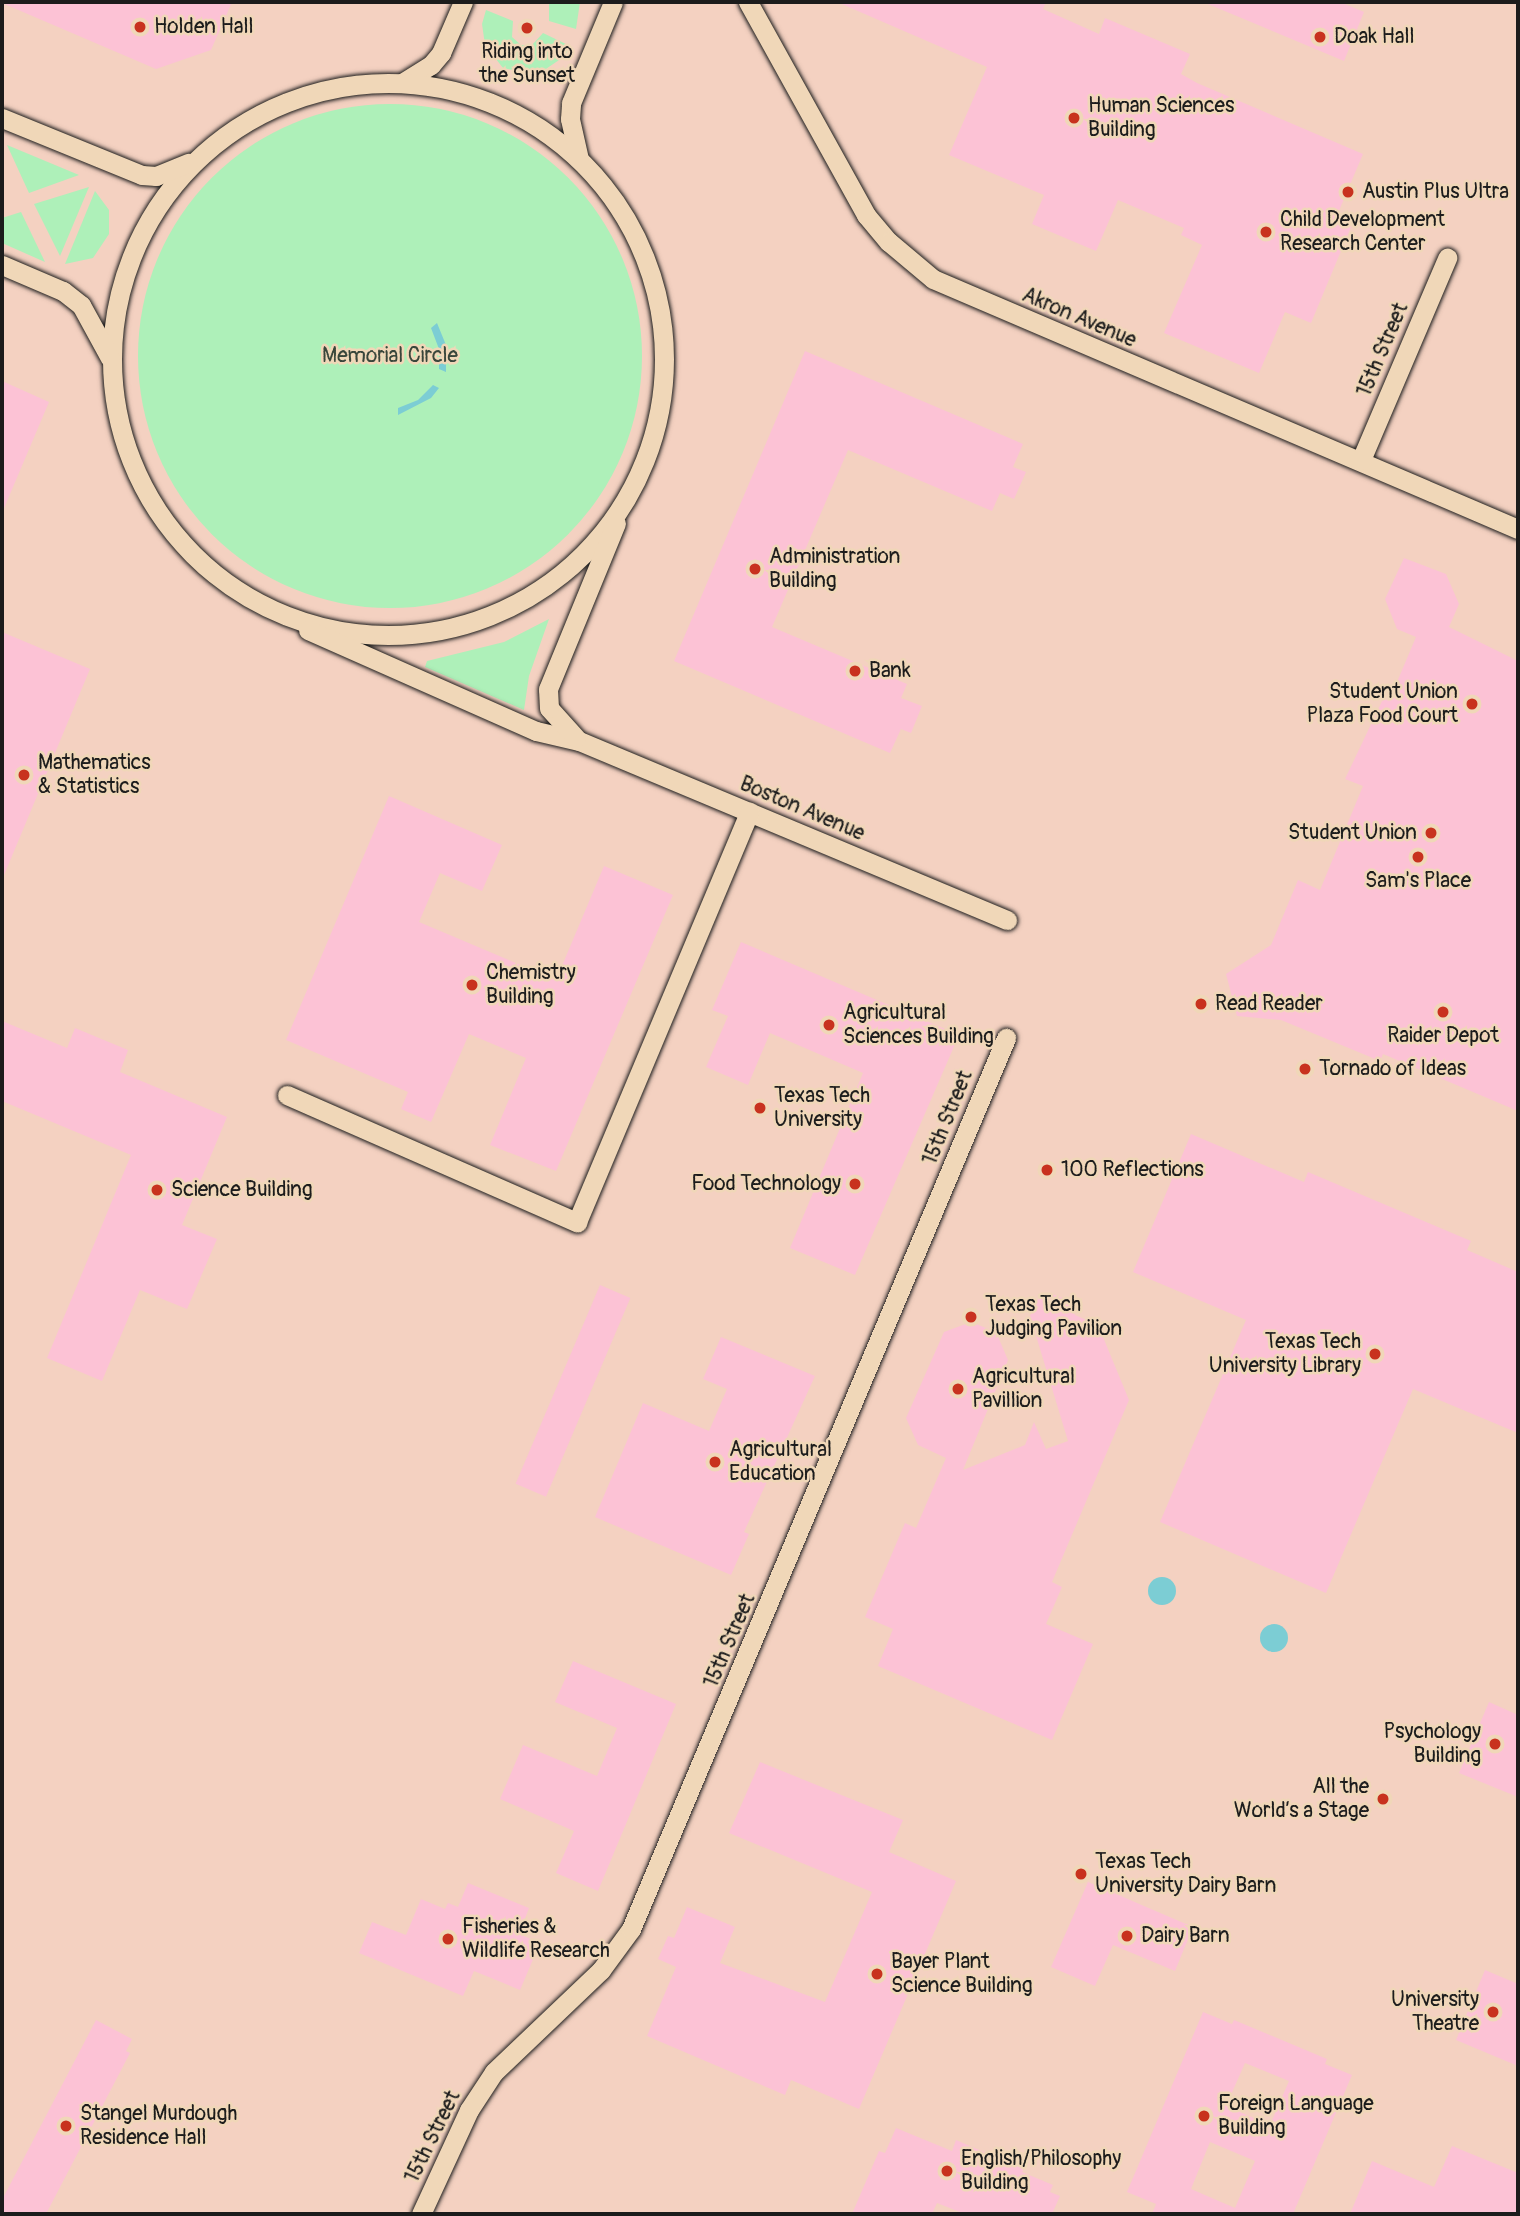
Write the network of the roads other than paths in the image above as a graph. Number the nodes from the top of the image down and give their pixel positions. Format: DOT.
graph roads {
  1 [pos="463,2"];
  2 [pos="613,2"];
  3 [pos="748,2"];
  4 [pos="401,83"];
  5 [pos="2,118"];
  6 [pos="197,160"];
  7 [pos="580,160"];
  8 [pos="1447,258"];
  9 [pos="2,265"];
  10 [pos="113,364"];
  11 [pos="1361,460"];
  12 [pos="626,496"];
  13 [pos="1518,529"];
  14 [pos="276,612"];
  15 [pos="579,741"];
  16 [pos="749,813"];
  17 [pos="1007,919"];
  18 [pos="1006,1038"];
  19 [pos="287,1095"];
  20 [pos="421,2214"];
  1 -- 4 [label="street"];
  2 -- 7 [label="street"];
  3 -- 11 [label="street, Akron Avenue"];
  4 -- 6 [label="street"];
  4 -- 7 [label="street"];
  5 -- 6 [label="street"];
  6 -- 10 [label="street"];
  7 -- 12 [label="street"];
  8 -- 11 [label="street, 15th Street"];
  9 -- 10 [label="street"];
  10 -- 14 [label="street"];
  11 -- 13 [label="street, Akron Avenue"];
  12 -- 14 [label="street"];
  12 -- 15 [label="street, Boston Avenue"];
  14 -- 15 [label="street, Boston Avenue"];
  15 -- 16 [label="street, Boston Avenue"];
  16 -- 17 [label="street, Boston Avenue"];
  16 -- 19 [label="street"];
  18 -- 20 [label="street, 15th Street"];
}
